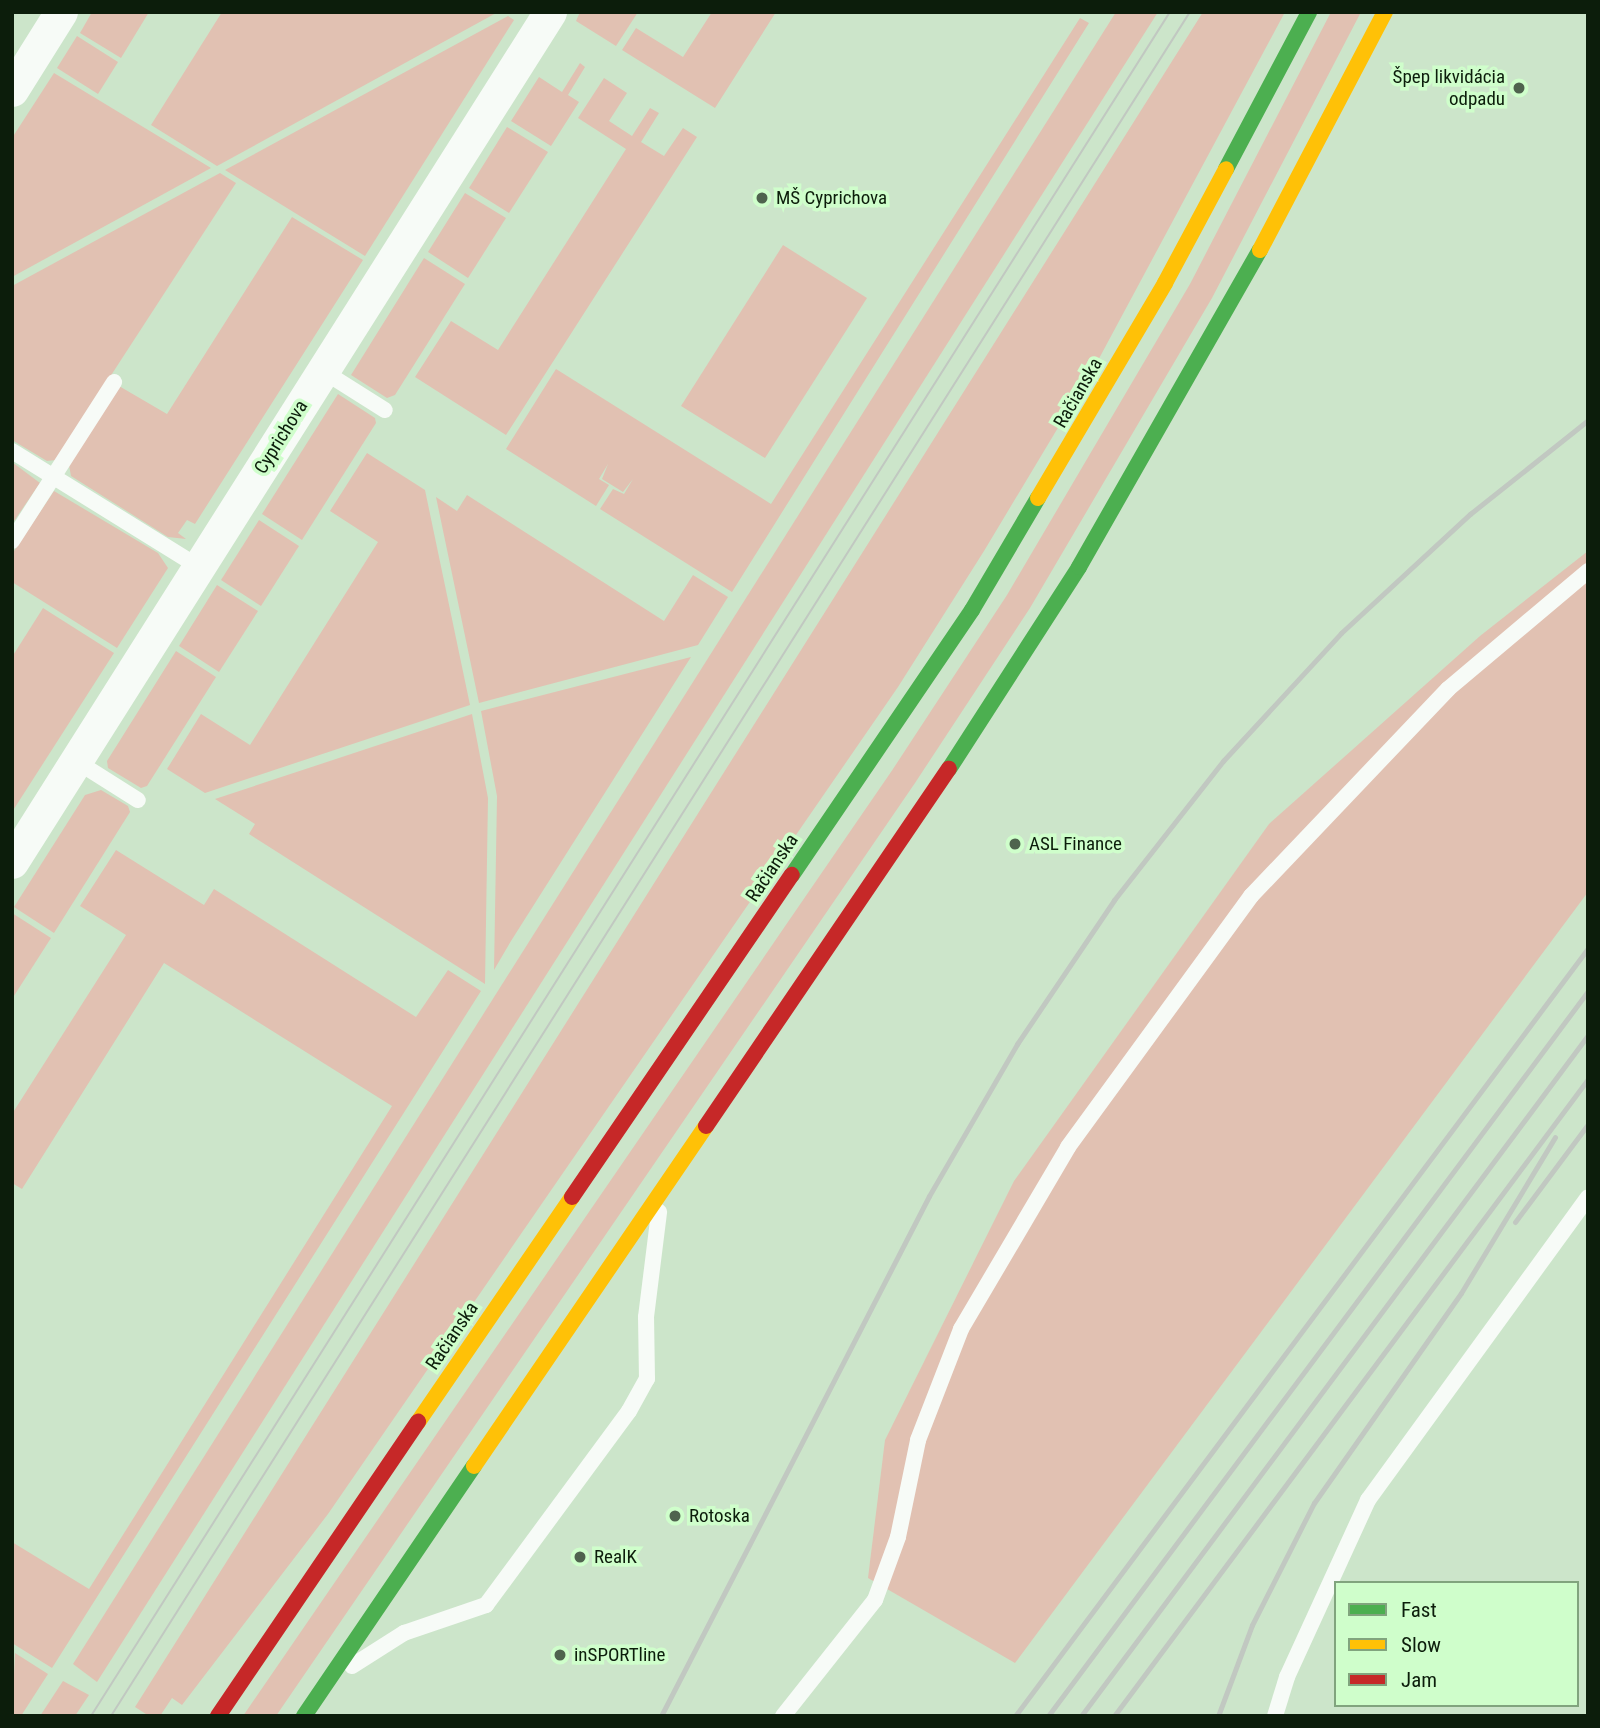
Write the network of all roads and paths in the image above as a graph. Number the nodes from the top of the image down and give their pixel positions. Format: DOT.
graph roads {
  1 [pos="61,12"];
  2 [pos="550,12"];
  3 [pos="1309,12"];
  4 [pos="1385,12"];
  5 [pos="12,89"];
  6 [pos="323,371"];
  7 [pos="114,382"];
  8 [pos="385,410"];
  9 [pos="12,451"];
  10 [pos="54,476"];
  11 [pos="12,541"];
  12 [pos="199,567"];
  13 [pos="1588,571"];
  14 [pos="76,761"];
  15 [pos="138,800"];
  16 [pos="12,862"];
  17 [pos="662,1191"];
  18 [pos="1588,1197"];
  19 [pos="329,1680"];
  20 [pos="218,1716"];
  21 [pos="304,1716"];
  22 [pos="783,1716"];
  23 [pos="1275,1716"];
  1 -- 5 [label="street"];
  2 -- 6 [label="street, Cyprichova"];
  3 -- 20 [label="main road, Račianska"];
  4 -- 17 [label="main road"];
  6 -- 8 [label="lane"];
  6 -- 12 [label="street, Cyprichova"];
  7 -- 10 [label="lane"];
  9 -- 10 [label="lane"];
  10 -- 11 [label="lane"];
  10 -- 12 [label="lane"];
  12 -- 14 [label="street, Cyprichova"];
  13 -- 22 [label="lane"];
  14 -- 15 [label="lane"];
  14 -- 16 [label="street, Cyprichova"];
  17 -- 19 [label="main road"];
  17 -- 19 [label="lane"];
  18 -- 23 [label="lane"];
  19 -- 21 [label="main road"];
}
